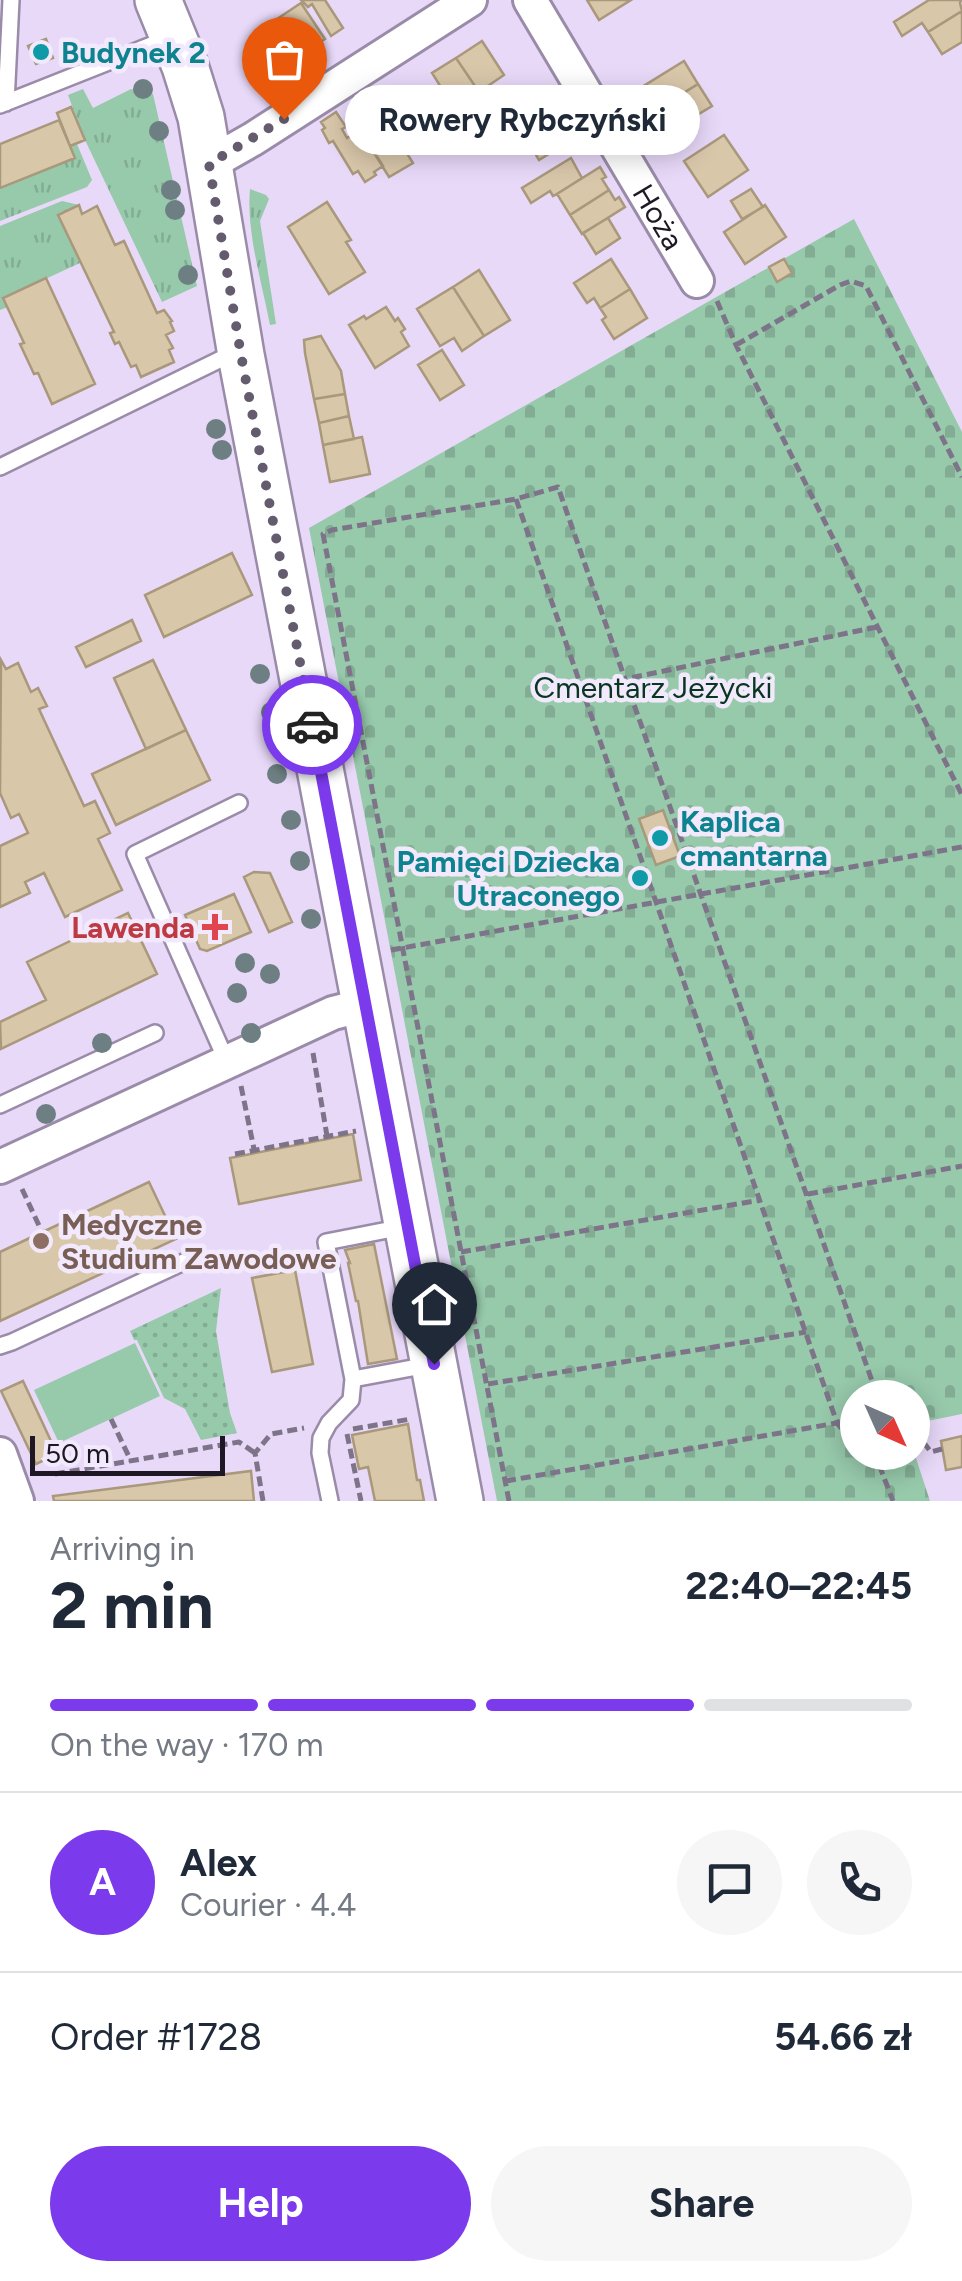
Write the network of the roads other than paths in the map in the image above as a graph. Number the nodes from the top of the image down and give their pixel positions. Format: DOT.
graph roads {
  1 [pos="11,0"];
  2 [pos="470,0"];
  3 [pos="530,0"];
  4 [pos="165,18"];
  5 [pos="3,104"];
  6 [pos="209,164"];
  7 [pos="698,281"];
  8 [pos="241,355"];
  9 [pos="0,466"];
  10 [pos="238,803"];
  11 [pos="365,1006"];
  12 [pos="154,1033"];
  13 [pos="234,1072"];
  14 [pos="0,1105"];
  15 [pos="10,1176"];
  16 [pos="407,1226"];
  17 [pos="188,1260"];
  18 [pos="0,1346"];
  19 [pos="434,1364"];
  20 [pos="353,1379"];
  21 [pos="0,1454"];
  22 [pos="16,1501"];
  23 [pos="330,1501"];
  24 [pos="460,1501"];
  1 -- 5 [label="lane"];
  2 -- 6 [label="street"];
  3 -- 7 [label="street, Hoża"];
  4 -- 5 [label="lane"];
  4 -- 6 [label="street"];
  6 -- 8 [label="street"];
  8 -- 9 [label="lane"];
  8 -- 11 [label="street"];
  10 -- 13 [label="lane"];
  11 -- 13 [label="street"];
  11 -- 16 [label="street"];
  12 -- 14 [label="lane"];
  13 -- 15 [label="street"];
  16 -- 19 [label="street"];
  16 -- 20 [label="lane"];
  17 -- 18 [label="lane"];
  19 -- 20 [label="lane"];
  19 -- 24 [label="street"];
  20 -- 23 [label="lane"];
  21 -- 22 [label="street"];
}
